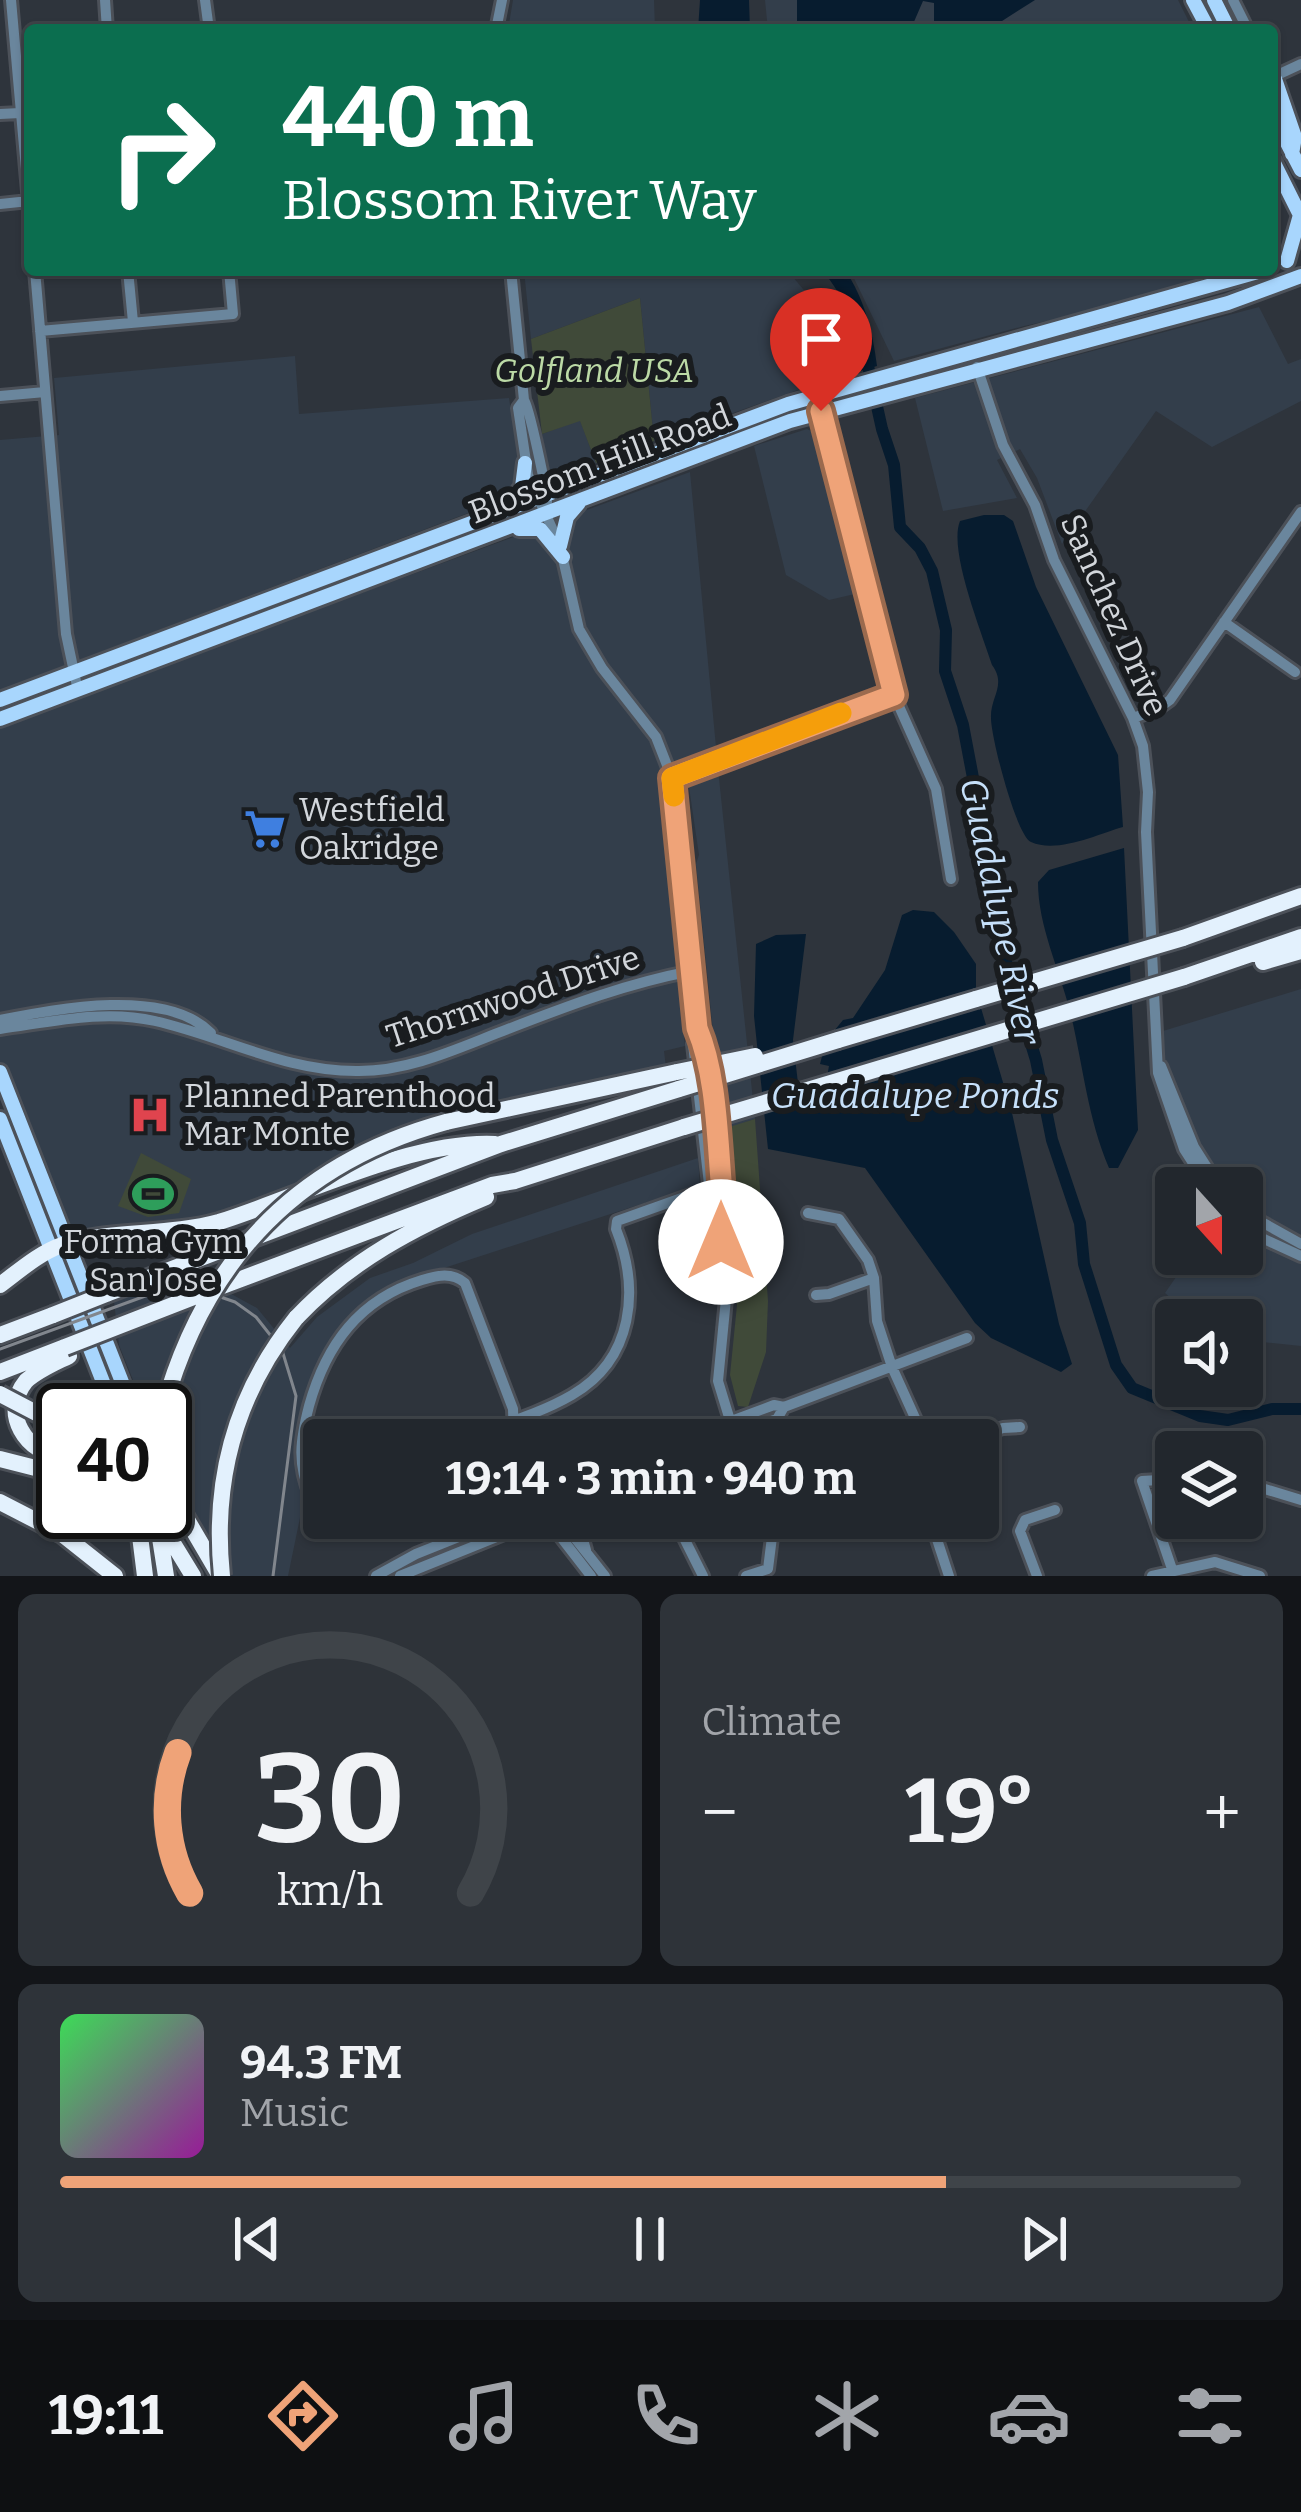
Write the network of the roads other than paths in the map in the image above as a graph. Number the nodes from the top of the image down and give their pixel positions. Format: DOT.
graph roads {
  1 [pos="11,0"];
  2 [pos="7,27"];
  3 [pos="1278,89"];
  4 [pos="20,113"];
  5 [pos="0,115"];
  6 [pos="1278,126"];
  7 [pos="24,152"];
  8 [pos="1292,154"];
  9 [pos="1301,170"];
  10 [pos="1278,171"];
  11 [pos="1301,216"];
  12 [pos="1281,263"];
  13 [pos="35,276"];
  14 [pos="129,276"];
  15 [pos="230,276"];
  16 [pos="512,276"];
  17 [pos="1240,276"];
  18 [pos="1301,276"];
  19 [pos="1156,303"];
  20 [pos="133,322"];
  21 [pos="1142,324"];
  22 [pos="40,331"];
  23 [pos="970,353"];
  24 [pos="978,368"];
  25 [pos="839,389"];
  26 [pos="45,392"];
  27 [pos="0,396"];
  28 [pos="524,400"];
  29 [pos="821,411"];
  30 [pos="749,418"];
  31 [pos="741,438"];
  32 [pos="525,463"];
  33 [pos="542,495"];
  34 [pos="581,501"];
  35 [pos="505,509"];
  36 [pos="1301,512"];
  37 [pos="548,513"];
  38 [pos="502,530"];
  39 [pos="562,551"];
  40 [pos="1223,622"];
  41 [pos="1295,672"];
  42 [pos="73,673"];
  43 [pos="78,691"];
  44 [pos="894,695"];
  45 [pos="0,700"];
  46 [pos="1133,718"];
  47 [pos="0,719"];
  48 [pos="672,778"];
  49 [pos="951,879"];
  50 [pos="1301,896"];
  51 [pos="1301,937"];
  52 [pos="1301,952"];
  53 [pos="1226,965"];
  54 [pos="692,971"];
  55 [pos="0,1020"];
  56 [pos="0,1029"];
  57 [pos="213,1035"];
  58 [pos="1159,1063"];
  59 [pos="0,1072"];
  60 [pos="678,1080"];
  61 [pos="0,1119"];
  62 [pos="501,1144"];
  63 [pos="1197,1167"];
  64 [pos="1207,1167"];
  65 [pos="515,1181"];
  66 [pos="693,1194"];
  67 [pos="808,1213"];
  68 [pos="1263,1222"];
  69 [pos="1263,1238"];
  70 [pos="1301,1244"];
  71 [pos="59,1246"];
  72 [pos="1301,1256"];
  73 [pos="874,1278"];
  74 [pos="0,1285"];
  75 [pos="816,1295"];
  76 [pos="0,1335"];
  77 [pos="967,1338"];
  78 [pos="67,1351"];
  79 [pos="892,1367"];
  80 [pos="0,1372"];
  81 [pos="105,1383"];
  82 [pos="121,1383"];
  83 [pos="171,1383"];
  84 [pos="0,1394"];
  85 [pos="36,1413"];
  86 [pos="515,1418"];
  87 [pos="306,1419"];
  88 [pos="729,1419"];
  89 [pos="777,1419"];
  90 [pos="916,1419"];
  91 [pos="1020,1427"];
  92 [pos="303,1429"];
  93 [pos="999,1429"];
  94 [pos="36,1450"];
  95 [pos="0,1460"];
  96 [pos="303,1468"];
  97 [pos="36,1469"];
  98 [pos="1155,1480"];
  99 [pos="1263,1489"];
  100 [pos="1301,1500"];
  101 [pos="0,1502"];
  102 [pos="1055,1510"];
  103 [pos="1155,1519"];
  104 [pos="192,1527"];
  105 [pos="140,1539"];
  106 [pos="158,1539"];
  107 [pos="171,1539"];
  108 [pos="454,1539"];
  109 [pos="492,1539"];
  110 [pos="562,1539"];
  111 [pos="575,1539"];
  112 [pos="585,1539"];
  113 [pos="685,1539"];
  114 [pos="772,1539"];
  115 [pos="938,1539"];
  116 [pos="1162,1539"];
  117 [pos="586,1553"];
  118 [pos="1172,1569"];
  119 [pos="114,1575"];
  120 [pos="145,1576"];
  121 [pos="166,1576"];
  122 [pos="193,1576"];
  123 [pos="221,1576"];
  124 [pos="376,1576"];
  125 [pos="400,1576"];
  126 [pos="591,1576"];
  127 [pos="605,1576"];
  128 [pos="704,1576"];
  129 [pos="746,1576"];
  130 [pos="949,1576"];
  131 [pos="1037,1576"];
  132 [pos="1152,1576"];
  133 [pos="1260,1576"];
  1 -- 2 [label="street"];
  2 -- 4 [label="street"];
  3 -- 8 [label="main road"];
  4 -- 5 [label="street"];
  4 -- 7 [label="street"];
  6 -- 8 [label="main road"];
  8 -- 9 [label="main road"];
  10 -- 11 [label="main road"];
  11 -- 12 [label="main road"];
  13 -- 22 [label="street"];
  14 -- 20 [label="street"];
  15 -- 20 [label="street"];
  16 -- 28 [label="street"];
  17 -- 19 [label="main road, Blossom Hill Road"];
  18 -- 21 [label="main road, Blossom Hill Road"];
  19 -- 21 [label="main road"];
  19 -- 23 [label="main road, Blossom Hill Road"];
  20 -- 22 [label="street"];
  21 -- 24 [label="main road, Blossom Hill Road"];
  22 -- 26 [label="street"];
  23 -- 24 [label="street, Sanchez Drive"];
  23 -- 25 [label="main road, Blossom Hill Road"];
  24 -- 29 [label="main road, Blossom Hill Road"];
  24 -- 46 [label="street, Sanchez Drive"];
  25 -- 29 [label="main road"];
  25 -- 30 [label="main road, Blossom Hill Road"];
  26 -- 27 [label="street"];
  26 -- 42 [label="street"];
  28 -- 32 [label="street"];
  28 -- 33 [label="street"];
  29 -- 31 [label="main road, Blossom Hill Road"];
  29 -- 44 [label="street"];
  30 -- 31 [label="main road"];
  30 -- 33 [label="main road, Blossom Hill Road"];
  31 -- 34 [label="main road, Blossom Hill Road"];
  32 -- 33 [label="street"];
  32 -- 35 [label="main road"];
  33 -- 35 [label="main road, Blossom Hill Road"];
  33 -- 37 [label="street"];
  34 -- 37 [label="main road, Blossom Hill Road"];
  34 -- 39 [label="main road"];
  35 -- 42 [label="main road, Blossom Hill Road"];
  36 -- 40 [label="street"];
  37 -- 38 [label="main road, Blossom Hill Road"];
  37 -- 39 [label="street"];
  38 -- 39 [label="main road"];
  38 -- 43 [label="main road, Blossom Hill Road"];
  39 -- 48 [label="street"];
  40 -- 41 [label="street"];
  40 -- 46 [label="street"];
  42 -- 43 [label="street"];
  42 -- 45 [label="main road, Blossom Hill Road"];
  43 -- 47 [label="main road, Blossom Hill Road"];
  44 -- 48 [label="street"];
  44 -- 49 [label="street"];
  46 -- 58 [label="street, Sanchez Drive"];
  48 -- 54 [label="street"];
  50 -- 60 [label="highway, bridge"];
  51 -- 53 [label="highway"];
  52 -- 53 [label="highway"];
  53 -- 65 [label="highway, bridge"];
  54 -- 57 [label="street, Thornwood Drive"];
  54 -- 88 [label="street"];
  55 -- 57 [label="street, Thornwood Drive"];
  56 -- 57 [label="street, Thornwood Drive"];
  58 -- 63 [label="street"];
  58 -- 64 [label="street"];
  59 -- 71 [label="main road"];
  60 -- 62 [label="highway"];
  60 -- 83 [label="highway, bridge"];
  61 -- 71 [label="main road"];
  62 -- 71 [label="highway"];
  62 -- 76 [label="highway, bridge"];
  65 -- 78 [label="highway, bridge"];
  65 -- 123 [label="highway, bridge"];
  66 -- 86 [label="street"];
  67 -- 73 [label="street"];
  68 -- 70 [label="street"];
  69 -- 72 [label="street"];
  71 -- 74 [label="highway"];
  71 -- 81 [label="main road"];
  71 -- 82 [label="main road"];
  73 -- 75 [label="street"];
  73 -- 79 [label="street"];
  77 -- 79 [label="street"];
  78 -- 80 [label="highway"];
  78 -- 94 [label="highway"];
  79 -- 89 [label="street"];
  79 -- 90 [label="street"];
  84 -- 85 [label="highway, bridge"];
  86 -- 87 [label="street"];
  91 -- 93 [label="street"];
  92 -- 96 [label="street"];
  95 -- 97 [label="highway"];
  98 -- 103 [label="street"];
  99 -- 100 [label="street"];
  101 -- 119 [label="highway"];
  102 -- 131 [label="street"];
  104 -- 123 [label="highway"];
  105 -- 120 [label="highway"];
  106 -- 121 [label="highway"];
  107 -- 122 [label="highway"];
  108 -- 124 [label="street"];
  109 -- 125 [label="street"];
  110 -- 126 [label="street"];
  111 -- 117 [label="street"];
  112 -- 117 [label="street"];
  113 -- 128 [label="street"];
  114 -- 129 [label="street"];
  115 -- 130 [label="street"];
  116 -- 118 [label="street"];
  117 -- 127 [label="street"];
  118 -- 132 [label="street"];
  118 -- 133 [label="street"];
}
